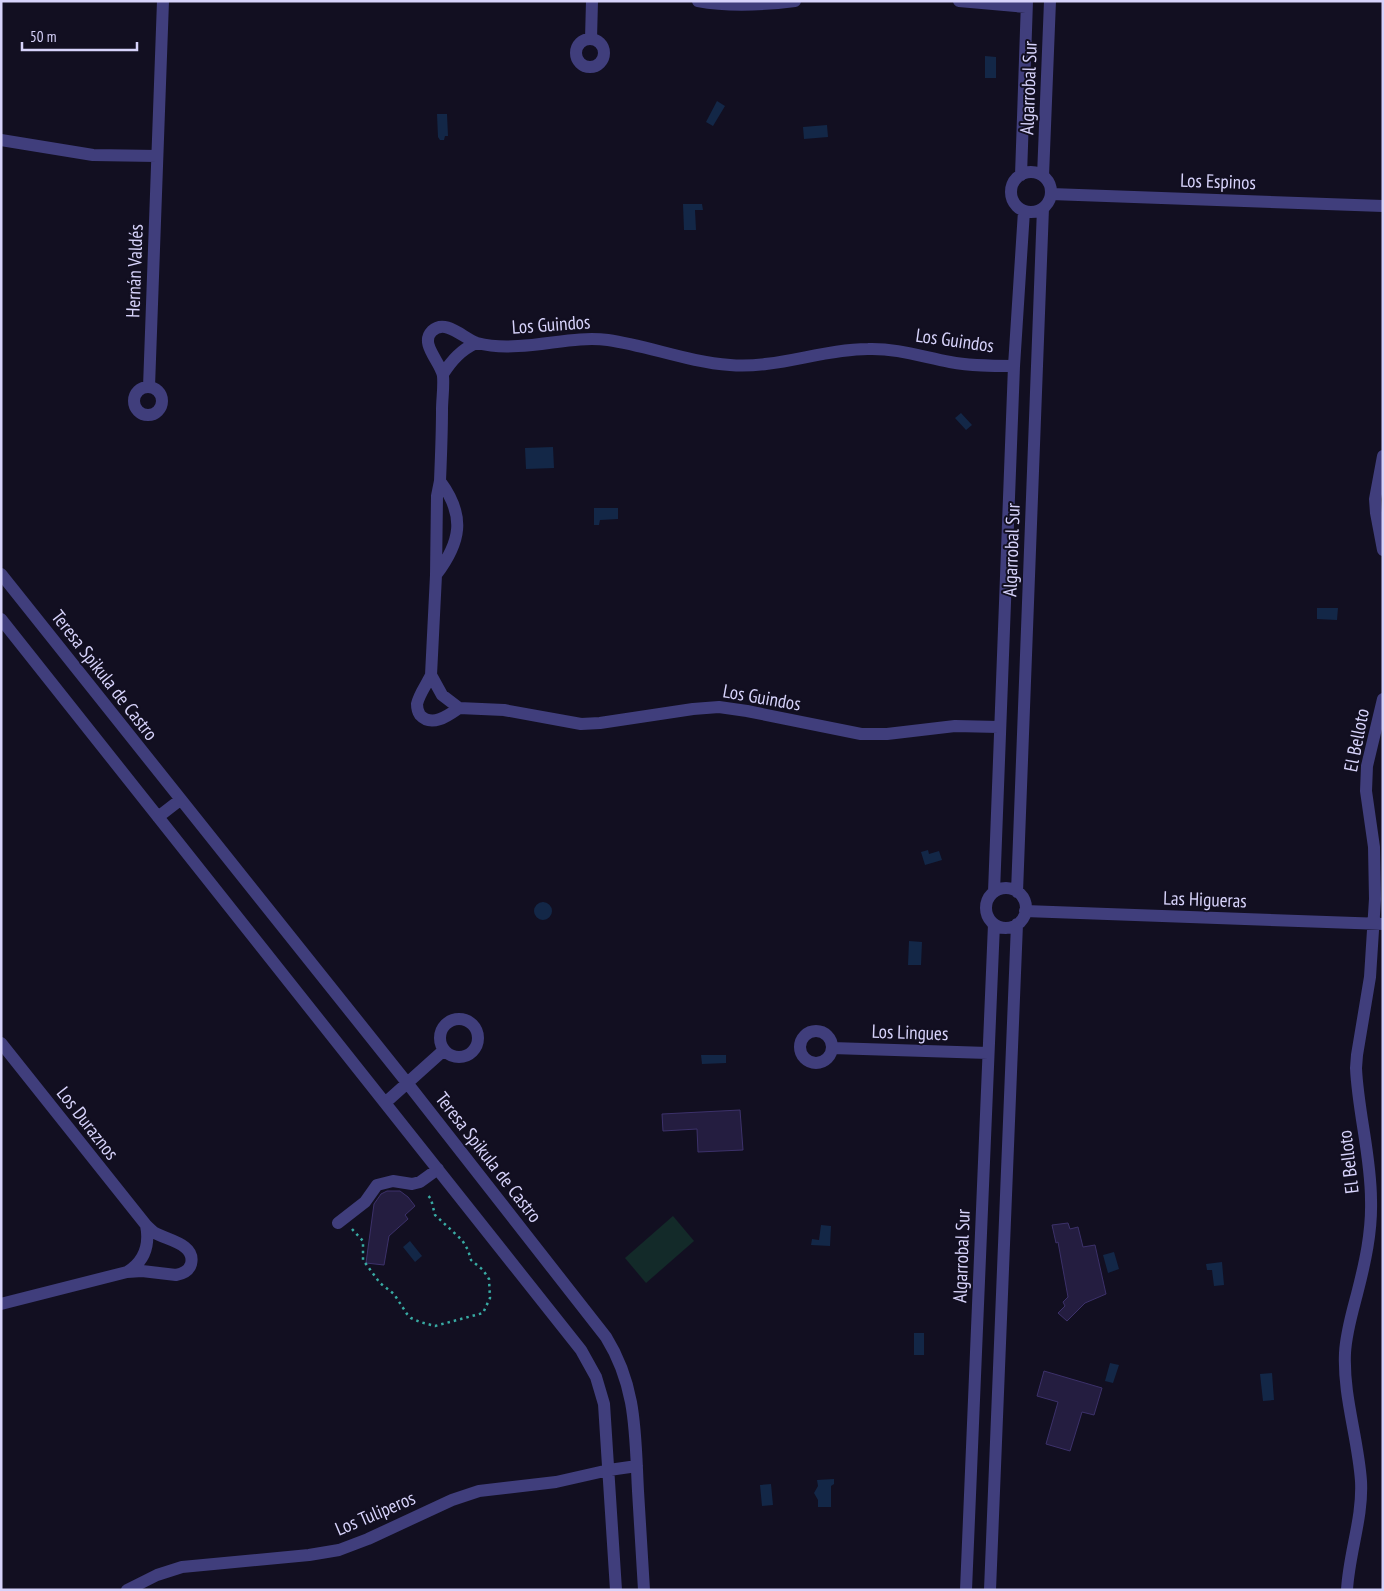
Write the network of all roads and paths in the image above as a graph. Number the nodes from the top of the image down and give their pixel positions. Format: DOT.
graph roads {
  1 [pos="163,1"];
  2 [pos="592,1"];
  3 [pos="698,1"];
  4 [pos="795,1"];
  5 [pos="959,1"];
  6 [pos="1050,1"];
  7 [pos="1027,4"];
  8 [pos="591,39"];
  9 [pos="1,140"];
  10 [pos="157,156"];
  11 [pos="1021,175"];
  12 [pos="1043,176"];
  13 [pos="1051,194"];
  14 [pos="1383,206"];
  15 [pos="1043,208"];
  16 [pos="1024,211"];
  17 [pos="476,343"];
  18 [pos="1014,366"];
  19 [pos="443,374"];
  20 [pos="149,387"];
  21 [pos="1383,456"];
  22 [pos="440,481"];
  23 [pos="1383,550"];
  24 [pos="1,574"];
  25 [pos="436,574"];
  26 [pos="1,619"];
  27 [pos="431,675"];
  28 [pos="1383,699"];
  29 [pos="459,708"];
  30 [pos="999,726"];
  31 [pos="180,800"];
  32 [pos="158,816"];
  33 [pos="994,892"];
  34 [pos="1017,892"];
  35 [pos="1025,911"];
  36 [pos="994,924"];
  37 [pos="1017,924"];
  38 [pos="1379,924"];
  39 [pos="1,1043"];
  40 [pos="832,1048"];
  41 [pos="444,1050"];
  42 [pos="988,1053"];
  43 [pos="408,1084"];
  44 [pos="385,1103"];
  45 [pos="438,1169"];
  46 [pos="417,1182"];
  47 [pos="341,1221"];
  48 [pos="146,1225"];
  49 [pos="127,1272"];
  50 [pos="1,1304"];
  51 [pos="637,1466"];
  52 [pos="609,1470"];
  53 [pos="126,1590"];
  54 [pos="616,1590"];
  55 [pos="644,1590"];
  56 [pos="966,1590"];
  57 [pos="990,1590"];
  58 [pos="1347,1590"];
  1 -- 10 [label="street, Hernán Valdés"];
  2 -- 8 [label="street"];
  3 -- 4 [label="street"];
  5 -- 7 [label="street"];
  6 -- 12 [label="street, Algarrobal Sur"];
  7 -- 11 [label="street, Algarrobal Sur"];
  9 -- 10 [label="street"];
  10 -- 20 [label="street, Hernán Valdés"];
  11 -- 12 [label="street"];
  11 -- 16 [label="street"];
  12 -- 13 [label="street"];
  13 -- 14 [label="street, Los Espinos"];
  13 -- 15 [label="street"];
  15 -- 16 [label="street"];
  15 -- 34 [label="street, Algarrobal Sur"];
  16 -- 18 [label="street, Algarrobal Sur"];
  17 -- 18 [label="street, Los Guindos"];
  17 -- 19 [label="street"];
  17 -- 19 [label="street, Los Guindos"];
  18 -- 30 [label="street, Algarrobal Sur"];
  19 -- 22 [label="street, Los Guindos"];
  21 -- 23 [label="street"];
  22 -- 25 [label="street, Los Guindos"];
  22 -- 25 [label="street"];
  24 -- 31 [label="street, Teresa Spikula de Castro"];
  25 -- 27 [label="street, Los Guindos"];
  26 -- 32 [label="street"];
  27 -- 29 [label="street"];
  27 -- 29 [label="street, Los Guindos"];
  28 -- 38 [label="street, El Belloto"];
  29 -- 30 [label="street, Los Guindos"];
  30 -- 33 [label="street, Algarrobal Sur"];
  31 -- 32 [label="street"];
  31 -- 43 [label="street, Teresa Spikula de Castro"];
  32 -- 44 [label="street"];
  33 -- 34 [label="street"];
  33 -- 36 [label="street"];
  34 -- 35 [label="street"];
  35 -- 37 [label="street"];
  35 -- 38 [label="street, Las Higueras"];
  36 -- 37 [label="street"];
  36 -- 42 [label="street, Algarrobal Sur"];
  37 -- 57 [label="street"];
  38 -- 58 [label="street, El Belloto"];
  39 -- 48 [label="street, Los Duraznos"];
  40 -- 42 [label="street, Los Lingues"];
  41 -- 43 [label="street"];
  42 -- 56 [label="street, Algarrobal Sur"];
  43 -- 44 [label="street"];
  43 -- 51 [label="street, Teresa Spikula de Castro"];
  44 -- 45 [label="street"];
  45 -- 46 [label="street"];
  45 -- 52 [label="street"];
  46 -- 47 [label="street"];
  46 -- 47 [label="path"];
  48 -- 49 [label="street"];
  48 -- 49 [label="street, Los Duraznos"];
  49 -- 50 [label="street, Los Duraznos"];
  51 -- 52 [label="street, Los Tuliperos"];
  51 -- 55 [label="street, Teresa Spikula de Castro"];
  52 -- 53 [label="street, Los Tuliperos"];
  52 -- 54 [label="street"];
}
